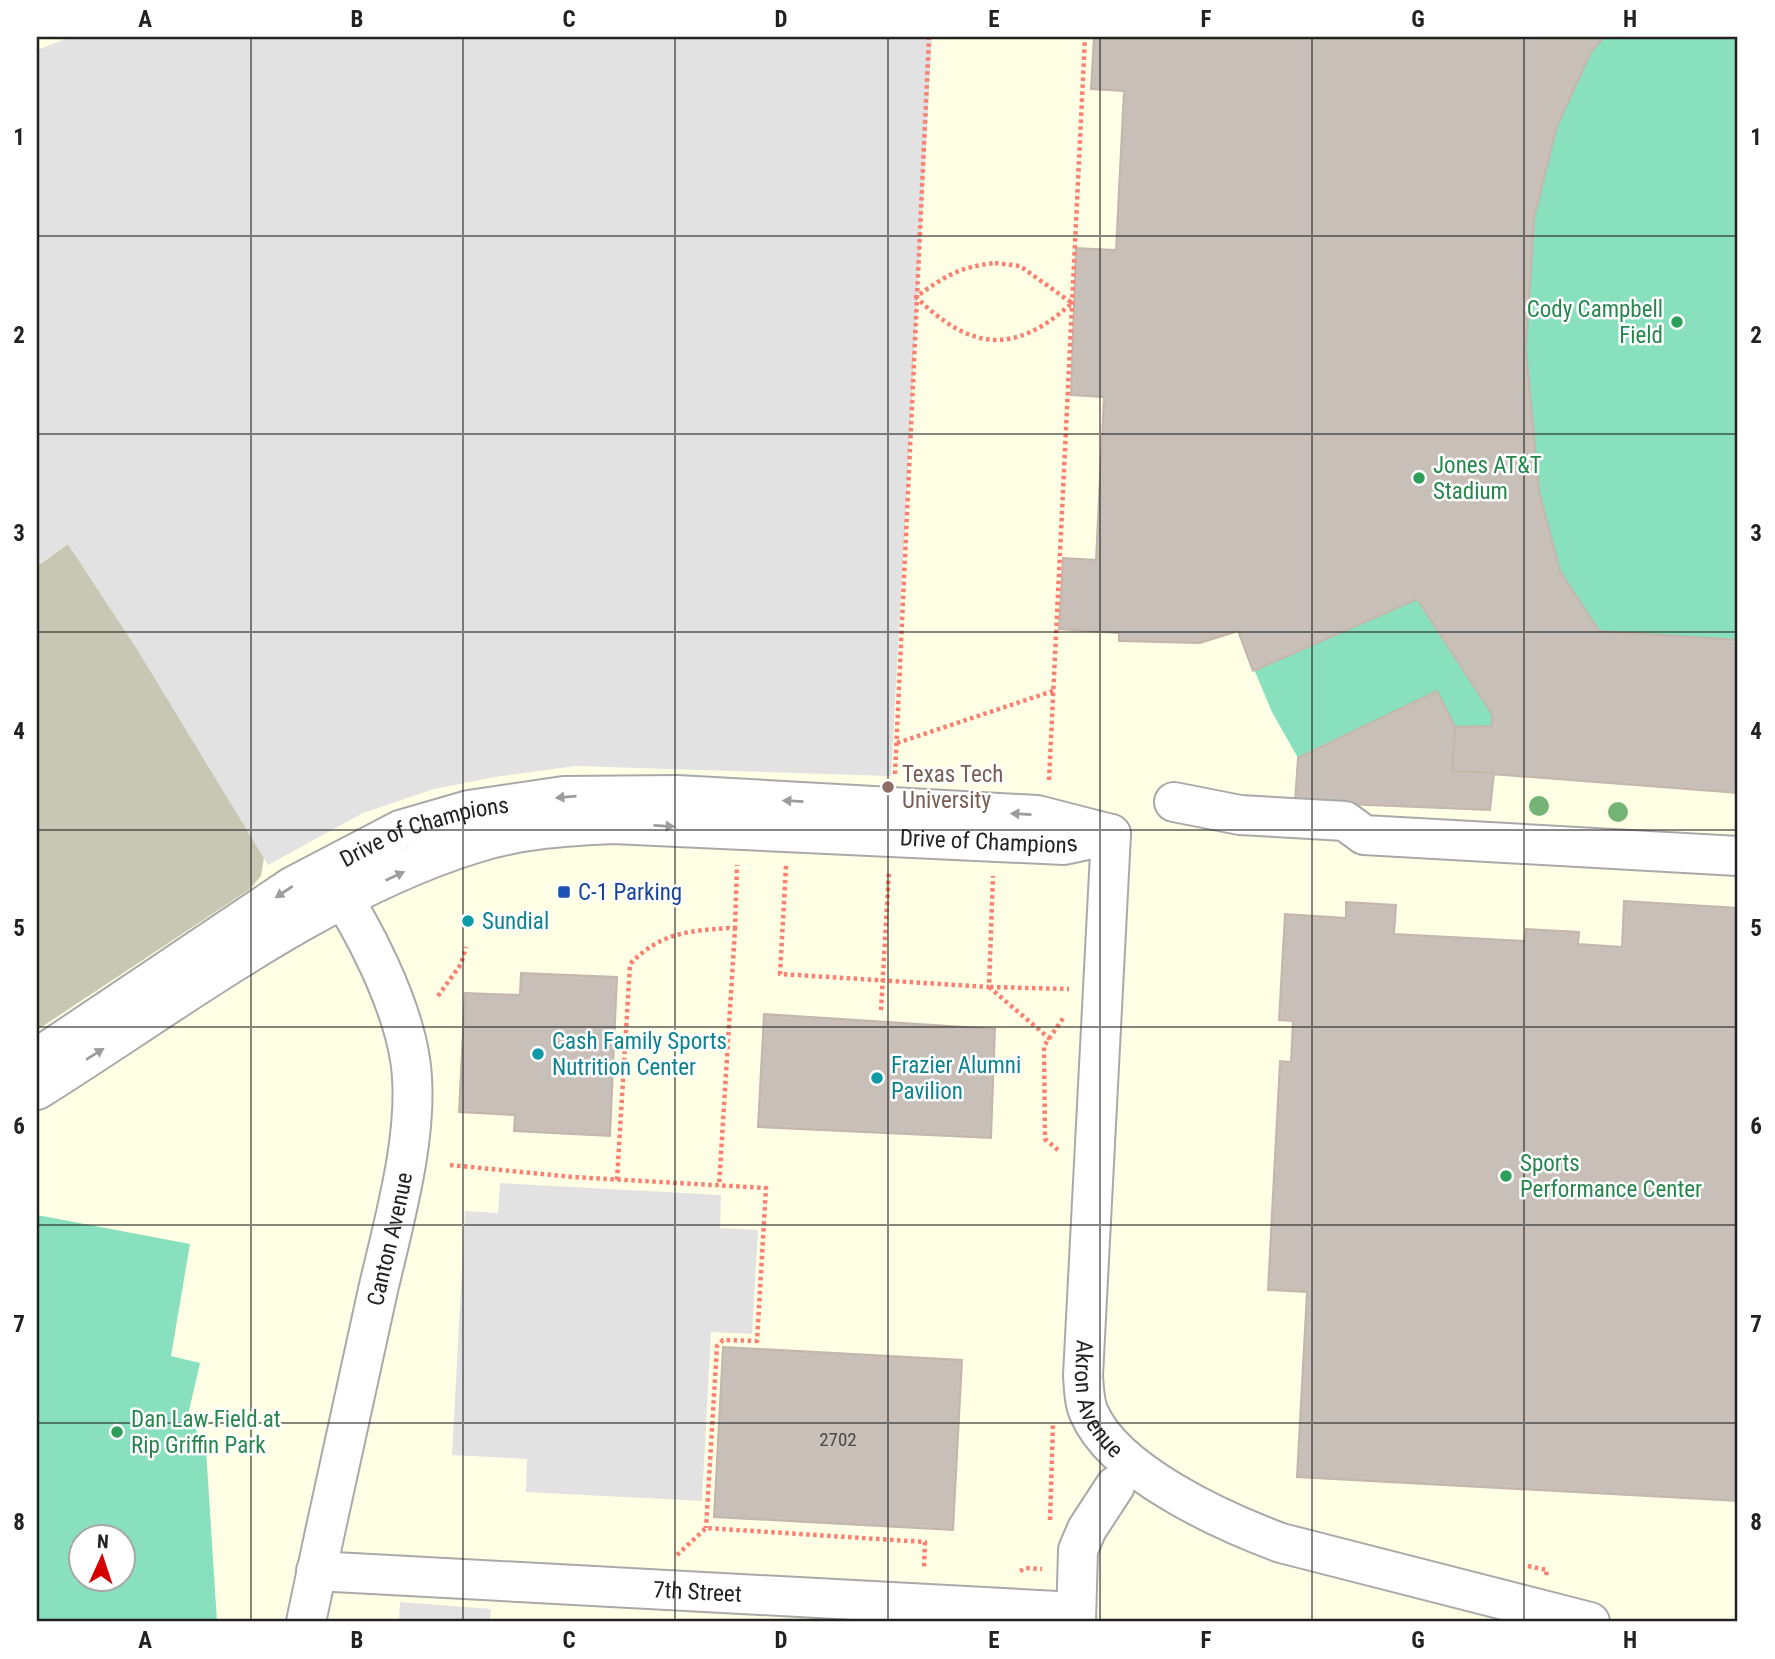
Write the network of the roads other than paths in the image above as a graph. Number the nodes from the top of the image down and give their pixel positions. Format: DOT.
graph roads {
  1 [pos="1174,802"];
  2 [pos="1111,834"];
  3 [pos="1738,856"];
  4 [pos="334,884"];
  5 [pos="82,1030"];
  6 [pos="37,1031"];
  7 [pos="37,1058"];
  8 [pos="37,1090"];
  9 [pos="1115,1486"];
  10 [pos="316,1572"];
  11 [pos="1076,1617"];
  12 [pos="306,1622"];
  13 [pos="1590,1622"];
  1 -- 3 [label="street"];
  2 -- 4 [label="street, Drive of Champions"];
  2 -- 13 [label="street, Akron Avenue"];
  4 -- 5 [label="street, Drive of Champions, one-way"];
  8 -- 4 [label="street, Drive of Champions, one-way"];
  4 -- 10 [label="street, Canton Avenue"];
  5 -- 6 [label="street"];
  5 -- 7 [label="street, Drive of Champions"];
  9 -- 11 [label="street"];
  10 -- 11 [label="street, 7th Street"];
  10 -- 12 [label="street, Canton Avenue"];
}
